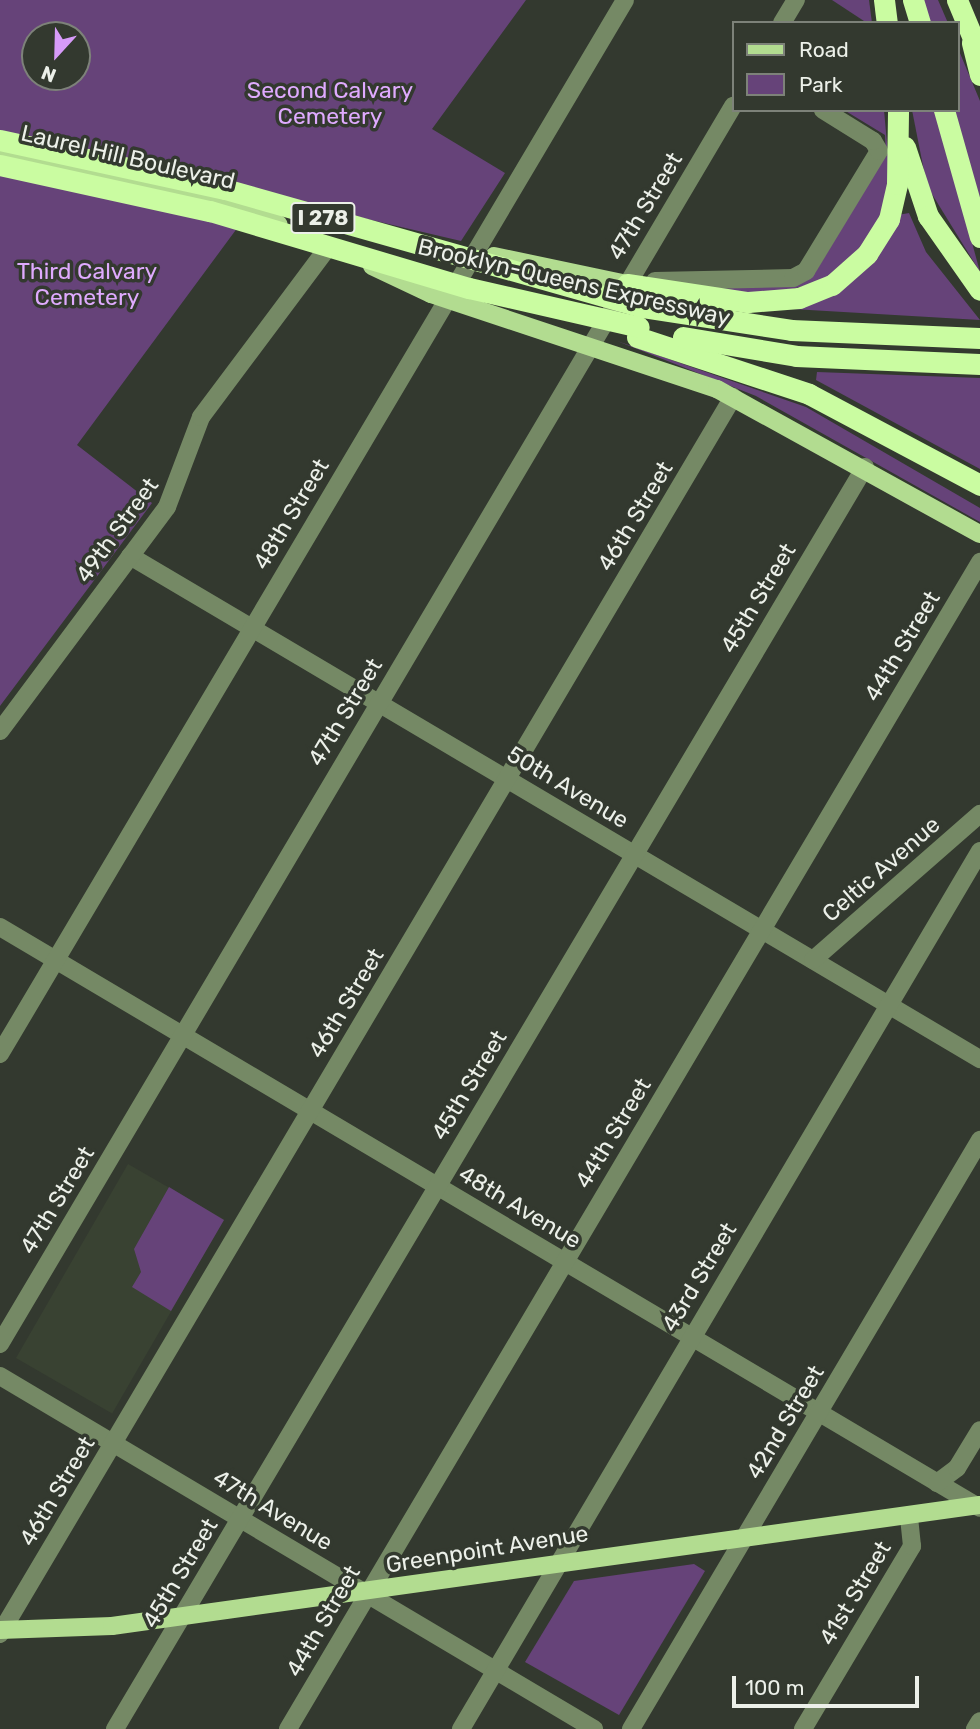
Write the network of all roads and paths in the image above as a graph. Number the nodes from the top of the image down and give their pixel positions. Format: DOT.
graph roads {
  1 [pos="625,0"];
  2 [pos="796,0"];
  3 [pos="884,0"];
  4 [pos="913,0"];
  5 [pos="957,0"];
  6 [pos="783,21"];
  7 [pos="887,21"];
  8 [pos="919,21"];
  9 [pos="968,27"];
  10 [pos="980,55"];
  11 [pos="980,75"];
  12 [pos="732,108"];
  13 [pos="826,112"];
  14 [pos="899,112"];
  15 [pos="900,112"];
  16 [pos="945,112"];
  17 [pos="0,140"];
  18 [pos="0,153"];
  19 [pos="0,164"];
  20 [pos="244,208"];
  21 [pos="980,237"];
  22 [pos="329,246"];
  23 [pos="475,251"];
  24 [pos="627,284"];
  25 [pos="980,290"];
  26 [pos="447,299"];
  27 [pos="639,324"];
  28 [pos="980,338"];
  29 [pos="591,345"];
  30 [pos="980,365"];
  31 [pos="733,397"];
  32 [pos="911,446"];
  33 [pos="864,467"];
  34 [pos="980,485"];
  35 [pos="980,496"];
  36 [pos="980,534"];
  37 [pos="130,556"];
  38 [pos="980,562"];
  39 [pos="252,628"];
  40 [pos="379,703"];
  41 [pos="0,731"];
  42 [pos="508,779"];
  43 [pos="980,814"];
  44 [pos="972,832"];
  45 [pos="980,851"];
  46 [pos="634,855"];
  47 [pos="0,927"];
  48 [pos="762,930"];
  49 [pos="56,960"];
  50 [pos="813,960"];
  51 [pos="889,1005"];
  52 [pos="183,1035"];
  53 [pos="0,1054"];
  54 [pos="980,1059"];
  55 [pos="310,1111"];
  56 [pos="980,1140"];
  57 [pos="437,1187"];
  58 [pos="565,1262"];
  59 [pos="692,1338"];
  60 [pos="0,1344"];
  61 [pos="0,1376"];
  62 [pos="819,1413"];
  63 [pos="980,1430"];
  64 [pos="113,1444"];
  65 [pos="937,1483"];
  66 [pos="979,1506"];
  67 [pos="909,1515"];
  68 [pos="241,1519"];
  69 [pos="745,1536"];
  70 [pos="558,1562"];
  71 [pos="367,1593"];
  72 [pos="183,1616"];
  73 [pos="1,1632"];
  74 [pos="496,1671"];
  75 [pos="980,1721"];
  76 [pos="115,1729"];
  77 [pos="288,1729"];
  78 [pos="461,1729"];
  79 [pos="594,1729"];
  80 [pos="631,1729"];
  81 [pos="803,1729"];
  82 [pos="975,1729"];
  1 -- 23 [label="street, 48th Street"];
  2 -- 6 [label="street"];
  3 -- 7 [label="highway"];
  4 -- 8 [label="highway"];
  5 -- 9 [label="highway"];
  9 -- 10 [label="highway"];
  9 -- 11 [label="highway"];
  12 -- 24 [label="street, 47th Street"];
  13 -- 24 [label="street, Laurel Hill Boulevard"];
  14 -- 24 [label="highway"];
  15 -- 25 [label="highway"];
  16 -- 21 [label="highway"];
  17 -- 27 [label="highway, Brooklyn-Queens Expressway / I 278, bridge"];
  18 -- 20 [label="main road, Laurel Hill Boulevard"];
  19 -- 27 [label="highway, Brooklyn-Queens Expressway / I 278, bridge"];
  20 -- 22 [label="main road, Laurel Hill Boulevard"];
  20 -- 23 [label="main road, Laurel Hill Boulevard"];
  22 -- 26 [label="main road, Laurel Hill Boulevard"];
  22 -- 37 [label="street, 49th Street"];
  23 -- 24 [label="main road, Laurel Hill Boulevard"];
  23 -- 26 [label="street, 48th Street"];
  24 -- 29 [label="street, 47th Street"];
  26 -- 29 [label="main road, Brooklyn-Queens Expressway"];
  26 -- 39 [label="street, 48th Street"];
  27 -- 28 [label="highway, Brooklyn-Queens Expressway / I 278"];
  27 -- 30 [label="highway, Brooklyn-Queens Expressway / I 278"];
  27 -- 32 [label="highway"];
  29 -- 31 [label="main road, Brooklyn-Queens Expressway"];
  29 -- 40 [label="street, 47th Street"];
  31 -- 33 [label="main road, Brooklyn-Queens Expressway"];
  31 -- 42 [label="street, 46th Street"];
  32 -- 34 [label="highway"];
  32 -- 35 [label="highway"];
  33 -- 36 [label="main road, Brooklyn-Queens Expressway"];
  33 -- 46 [label="street, 45th Street"];
  37 -- 39 [label="street, 50th Avenue"];
  37 -- 41 [label="street, 49th Street"];
  38 -- 48 [label="street, 44th Street"];
  39 -- 40 [label="street, 50th Avenue"];
  39 -- 49 [label="street, 48th Street"];
  40 -- 42 [label="street, 50th Avenue"];
  40 -- 52 [label="street, 47th Street"];
  42 -- 46 [label="street, 50th Avenue"];
  42 -- 55 [label="street, 46th Street"];
  43 -- 44 [label="street, Celtic Avenue"];
  44 -- 50 [label="street, Celtic Avenue"];
  45 -- 51 [label="street, 43rd Street"];
  46 -- 48 [label="street, 50th Avenue"];
  46 -- 57 [label="street, 45th Street"];
  47 -- 49 [label="street, 48th Avenue"];
  48 -- 50 [label="street, 50th Avenue"];
  48 -- 58 [label="street, 44th Street"];
  49 -- 52 [label="street, 48th Avenue"];
  49 -- 53 [label="street, 48th Street"];
  50 -- 51 [label="street, 50th Avenue"];
  51 -- 54 [label="street, 50th Avenue"];
  51 -- 59 [label="street, 43rd Street"];
  52 -- 55 [label="street, 48th Avenue"];
  52 -- 60 [label="street, 47th Street"];
  55 -- 57 [label="street, 48th Avenue"];
  55 -- 64 [label="street, 46th Street"];
  56 -- 62 [label="street, 42nd Street"];
  57 -- 58 [label="street, 48th Avenue"];
  57 -- 68 [label="street, 45th Street"];
  58 -- 59 [label="street, 48th Avenue"];
  58 -- 71 [label="street, 44th Street"];
  59 -- 62 [label="street, 48th Avenue"];
  59 -- 70 [label="street, 43rd Street"];
  61 -- 64 [label="street, 47th Avenue"];
  62 -- 65 [label="street, 48th Avenue"];
  62 -- 69 [label="street, 42nd Street"];
  63 -- 65 [label="street"];
  64 -- 68 [label="street, 47th Avenue"];
  64 -- 73 [label="street, 46th Street"];
  65 -- 66 [label="street, 48th Avenue"];
  66 -- 67 [label="main road, Greenpoint Avenue"];
  67 -- 69 [label="main road, Greenpoint Avenue"];
  67 -- 81 [label="street, 41st Street"];
  68 -- 71 [label="street, 47th Avenue"];
  68 -- 72 [label="street, 45th Street"];
  69 -- 70 [label="main road, Greenpoint Avenue"];
  69 -- 80 [label="street, 42nd Street"];
  70 -- 71 [label="main road, Greenpoint Avenue"];
  70 -- 74 [label="street, 43rd Street"];
  71 -- 72 [label="main road, Greenpoint Avenue"];
  71 -- 74 [label="street, 47th Avenue"];
  71 -- 77 [label="street, 44th Street"];
  72 -- 73 [label="main road, Greenpoint Avenue"];
  72 -- 76 [label="street, 45th Street"];
  74 -- 78 [label="street, 43rd Street"];
  74 -- 79 [label="street, 47th Avenue"];
  75 -- 82 [label="street"];
}
